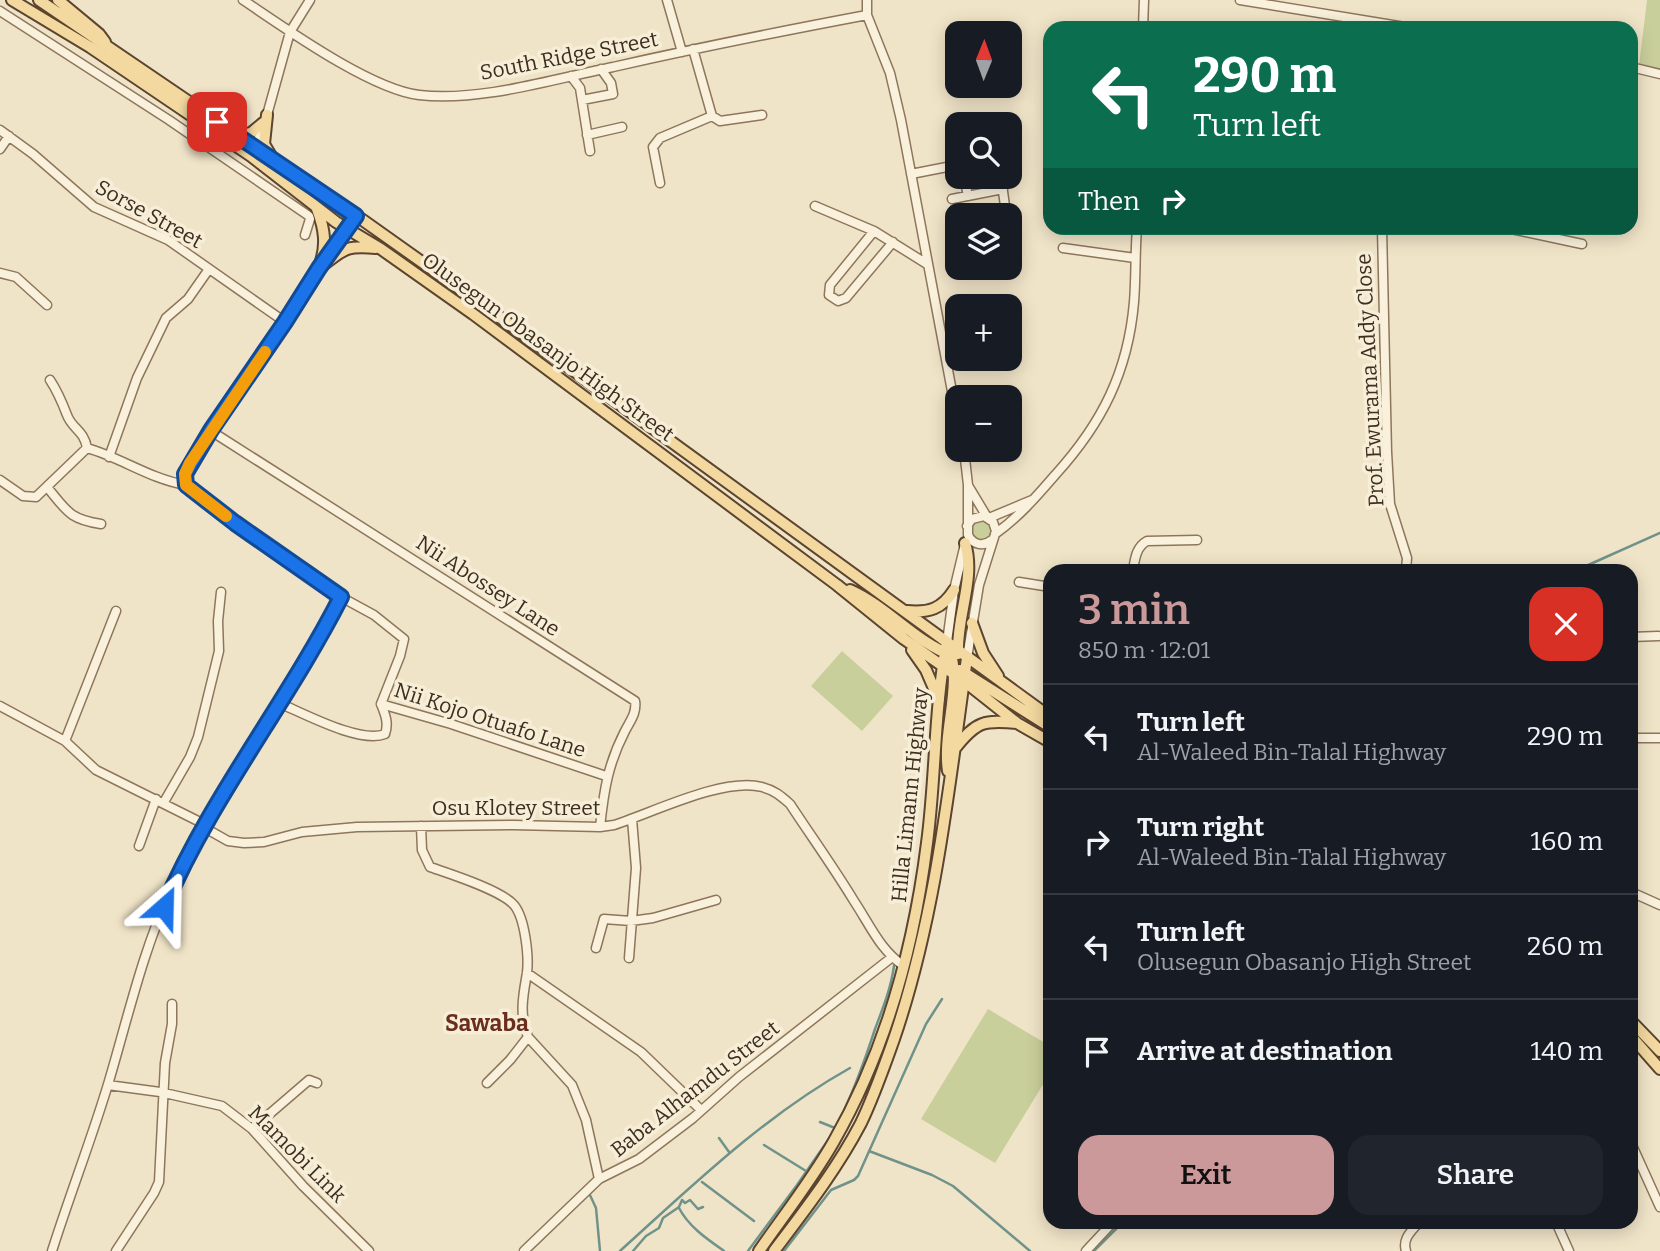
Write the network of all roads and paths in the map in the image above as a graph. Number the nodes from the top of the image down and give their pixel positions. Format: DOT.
graph roads {
  1 [pos="12,0"];
  2 [pos="38,0"];
  3 [pos="58,0"];
  4 [pos="243,0"];
  5 [pos="310,0"];
  6 [pos="667,0"];
  7 [pos="867,0"];
  8 [pos="1144,0"];
  9 [pos="1240,0"];
  10 [pos="0,11"];
  11 [pos="867,15"];
  12 [pos="1143,21"];
  13 [pos="1364,21"];
  14 [pos="290,32"];
  15 [pos="90,47"];
  16 [pos="693,49"];
  17 [pos="113,52"];
  18 [pos="682,52"];
  19 [pos="80,61"];
  20 [pos="601,69"];
  21 [pos="1638,69"];
  22 [pos="1660,74"];
  23 [pos="571,76"];
  24 [pos="582,100"];
  25 [pos="762,115"];
  26 [pos="712,116"];
  27 [pos="265,119"];
  28 [pos="622,127"];
  29 [pos="0,130"];
  30 [pos="587,135"];
  31 [pos="9,136"];
  32 [pos="237,136"];
  33 [pos="0,149"];
  34 [pos="590,151"];
  35 [pos="253,152"];
  36 [pos="277,163"];
  37 [pos="945,167"];
  38 [pos="911,174"];
  39 [pos="660,183"];
  40 [pos="966,189"];
  41 [pos="1003,189"];
  42 [pos="968,197"];
  43 [pos="952,199"];
  44 [pos="1005,203"];
  45 [pos="317,206"];
  46 [pos="815,206"];
  47 [pos="356,216"];
  48 [pos="348,229"];
  49 [pos="874,231"];
  50 [pos="305,235"];
  51 [pos="1137,235"];
  52 [pos="1382,235"];
  53 [pos="1540,235"];
  54 [pos="893,242"];
  55 [pos="1582,244"];
  56 [pos="1063,248"];
  57 [pos="382,249"];
  58 [pos="1135,257"];
  59 [pos="927,264"];
  60 [pos="319,268"];
  61 [pos="209,269"];
  62 [pos="0,273"];
  63 [pos="47,305"];
  64 [pos="285,322"];
  65 [pos="50,380"];
  66 [pos="951,385"];
  67 [pos="211,430"];
  68 [pos="87,448"];
  69 [pos="109,457"];
  70 [pos="965,462"];
  71 [pos="0,480"];
  72 [pos="186,485"];
  73 [pos="968,485"];
  74 [pos="47,487"];
  75 [pos="1035,499"];
  76 [pos="988,517"];
  77 [pos="101,524"];
  78 [pos="967,535"];
  79 [pos="994,537"];
  80 [pos="1197,540"];
  81 [pos="1134,564"];
  82 [pos="1406,564"];
  83 [pos="1018,582"];
  84 [pos="837,585"];
  85 [pos="1043,586"];
  86 [pos="954,590"];
  87 [pos="221,592"];
  88 [pos="341,597"];
  89 [pos="116,611"];
  90 [pos="904,611"];
  91 [pos="972,624"];
  92 [pos="1658,636"];
  93 [pos="1638,637"];
  94 [pos="904,639"];
  95 [pos="955,652"];
  96 [pos="957,672"];
  97 [pos="1002,681"];
  98 [pos="940,700"];
  99 [pos="279,703"];
  100 [pos="381,704"];
  101 [pos="0,706"];
  102 [pos="1043,712"];
  103 [pos="1017,723"];
  104 [pos="1043,723"];
  105 [pos="1043,738"];
  106 [pos="1638,738"];
  107 [pos="1660,738"];
  108 [pos="65,741"];
  109 [pos="956,747"];
  110 [pos="606,776"];
  111 [pos="949,777"];
  112 [pos="160,801"];
  113 [pos="632,819"];
  114 [pos="206,827"];
  115 [pos="421,827"];
  116 [pos="600,827"];
  117 [pos="139,846"];
  118 [pos="1638,894"];
  119 [pos="716,900"];
  120 [pos="1660,905"];
  121 [pos="631,920"];
  122 [pos="596,948"];
  123 [pos="629,958"];
  124 [pos="891,958"];
  125 [pos="904,966"];
  126 [pos="527,972"];
  127 [pos="172,1004"];
  128 [pos="1638,1028"];
  129 [pos="528,1037"];
  130 [pos="1638,1044"];
  131 [pos="1660,1051"];
  132 [pos="1660,1069"];
  133 [pos="317,1083"];
  134 [pos="487,1083"];
  135 [pos="108,1085"];
  136 [pos="164,1093"];
  137 [pos="701,1110"];
  138 [pos="252,1129"];
  139 [pos="1638,1158"];
  140 [pos="599,1179"];
  141 [pos="1660,1207"];
  142 [pos="1106,1229"];
  143 [pos="1413,1229"];
  144 [pos="1559,1229"];
  145 [pos="52,1251"];
  146 [pos="116,1251"];
  147 [pos="369,1251"];
  148 [pos="524,1251"];
  149 [pos="759,1251"];
  150 [pos="774,1251"];
  151 [pos="1086,1251"];
  152 [pos="1406,1251"];
  153 [pos="1569,1251"];
  1 -- 15 [label="main road, Olusegun Obasanjo High Street"];
  2 -- 17 [label="main road, Olusegun Obasanjo High Street"];
  3 -- 17 [label="main road"];
  4 -- 14 [label="street, South Ridge Street"];
  5 -- 14 [label="street"];
  6 -- 18 [label="street"];
  7 -- 11 [label="street"];
  8 -- 12 [label="street"];
  9 -- 13 [label="street"];
  10 -- 19 [label="street"];
  11 -- 16 [label="street, South Ridge Street"];
  11 -- 38 [label="street"];
  14 -- 23 [label="street, South Ridge Street"];
  14 -- 27 [label="street"];
  15 -- 19 [label="street"];
  15 -- 35 [label="main road, Olusegun Obasanjo High Street"];
  16 -- 18 [label="street, South Ridge Street"];
  16 -- 26 [label="street"];
  17 -- 32 [label="main road, Olusegun Obasanjo High Street"];
  18 -- 20 [label="street, South Ridge Street"];
  19 -- 50 [label="street"];
  20 -- 23 [label="street, South Ridge Street"];
  20 -- 24 [label="street"];
  21 -- 22 [label="street"];
  23 -- 24 [label="street"];
  24 -- 30 [label="street"];
  25 -- 26 [label="street"];
  26 -- 39 [label="street"];
  27 -- 32 [label="main road"];
  27 -- 35 [label="street"];
  27 -- 36 [label="main road"];
  28 -- 30 [label="street"];
  29 -- 31 [label="street, Sorse Street"];
  30 -- 34 [label="street"];
  31 -- 33 [label="street"];
  31 -- 61 [label="street, Sorse Street"];
  32 -- 35 [label="main road, Olusegun Obasanjo High Street"];
  35 -- 36 [label="main road, Olusegun Obasanjo High Street"];
  35 -- 45 [label="main road, Olusegun Obasanjo High Street"];
  36 -- 47 [label="main road, Olusegun Obasanjo High Street"];
  37 -- 38 [label="street"];
  38 -- 59 [label="street"];
  40 -- 42 [label="street"];
  41 -- 42 [label="street"];
  41 -- 44 [label="street"];
  42 -- 43 [label="street"];
  45 -- 48 [label="main road, Olusegun Obasanjo High Street"];
  45 -- 60 [label="main road"];
  46 -- 49 [label="street"];
  47 -- 48 [label="street"];
  47 -- 90 [label="main road, Olusegun Obasanjo High Street"];
  48 -- 57 [label="main road, Olusegun Obasanjo High Street"];
  48 -- 60 [label="street"];
  49 -- 54 [label="street"];
  49 -- 54 [label="street"];
  51 -- 58 [label="street"];
  52 -- 82 [label="street, Prof. Ewurama Addy Close"];
  53 -- 55 [label="street"];
  54 -- 59 [label="street"];
  56 -- 58 [label="street"];
  57 -- 60 [label="main road"];
  57 -- 84 [label="main road, Olusegun Obasanjo High Street"];
  58 -- 75 [label="street"];
  59 -- 66 [label="street"];
  60 -- 64 [label="street"];
  61 -- 64 [label="street, Sorse Street"];
  61 -- 69 [label="street"];
  62 -- 63 [label="street"];
  64 -- 67 [label="street"];
  65 -- 68 [label="street"];
  67 -- 72 [label="street"];
  67 -- 110 [label="street, Nii Abossey Lane"];
  68 -- 69 [label="street"];
  68 -- 74 [label="street"];
  69 -- 72 [label="street"];
  70 -- 73 [label="street"];
  71 -- 74 [label="street"];
  72 -- 88 [label="street"];
  73 -- 76 [label="street"];
  73 -- 78 [label="street"];
  74 -- 77 [label="street"];
  75 -- 76 [label="street"];
  75 -- 79 [label="street"];
  76 -- 78 [label="street"];
  76 -- 79 [label="street"];
  78 -- 79 [label="street"];
  78 -- 86 [label="street"];
  78 -- 95 [label="main road"];
  79 -- 91 [label="street"];
  80 -- 81 [label="street"];
  83 -- 85 [label="street"];
  84 -- 94 [label="main road, Olusegun Obasanjo High Street"];
  84 -- 95 [label="main road"];
  86 -- 90 [label="main road"];
  86 -- 95 [label="street"];
  87 -- 112 [label="street"];
  88 -- 99 [label="street"];
  88 -- 100 [label="street, Nii Kojo Otuafo Lane"];
  89 -- 108 [label="street"];
  90 -- 95 [label="main road, Olusegun Obasanjo High Street"];
  91 -- 95 [label="street"];
  91 -- 97 [label="main road"];
  92 -- 93 [label="street"];
  94 -- 96 [label="main road, Olusegun Obasanjo High Street"];
  94 -- 98 [label="main road"];
  95 -- 96 [label="main road, Hilla Limann Highway"];
  95 -- 96 [label="main road, Hilla Limann Highway"];
  95 -- 97 [label="main road, Olusegun Obasanjo High Street"];
  96 -- 98 [label="main road, Hilla Limann Highway"];
  96 -- 103 [label="main road, Olusegun Obasanjo High Street"];
  96 -- 104 [label="main road"];
  96 -- 109 [label="main road, Hilla Limann Highway"];
  96 -- 111 [label="main road"];
  97 -- 102 [label="main road, Olusegun Obasanjo High Street"];
  98 -- 125 [label="main road, Hilla Limann Highway"];
  99 -- 100 [label="street"];
  99 -- 114 [label="street"];
  100 -- 110 [label="street, Nii Kojo Otuafo Lane"];
  101 -- 108 [label="street, Osu Klotey Street"];
  103 -- 105 [label="main road, Olusegun Obasanjo High Street"];
  103 -- 109 [label="main road"];
  106 -- 107 [label="street"];
  108 -- 112 [label="street, Osu Klotey Street"];
  109 -- 111 [label="main road, Hilla Limann Highway"];
  110 -- 116 [label="street, Nii Abossey Lane"];
  111 -- 150 [label="main road, Hilla Limann Highway"];
  112 -- 114 [label="street, Osu Klotey Street"];
  112 -- 117 [label="street"];
  113 -- 116 [label="street, Osu Klotey Street"];
  113 -- 121 [label="street"];
  113 -- 124 [label="street, Osu Klotey Street"];
  114 -- 115 [label="street, Osu Klotey Street"];
  114 -- 135 [label="street"];
  115 -- 116 [label="street, Osu Klotey Street"];
  115 -- 126 [label="street"];
  118 -- 120 [label="street"];
  119 -- 121 [label="street"];
  121 -- 122 [label="street"];
  121 -- 123 [label="street"];
  124 -- 125 [label="street, Osu Klotey Street"];
  124 -- 137 [label="street, Baba Alhamdu Street"];
  125 -- 149 [label="main road, Hilla Limann Highway"];
  126 -- 129 [label="street"];
  126 -- 137 [label="street"];
  127 -- 136 [label="street"];
  128 -- 131 [label="main road"];
  129 -- 134 [label="street"];
  129 -- 140 [label="street"];
  130 -- 132 [label="main road"];
  133 -- 138 [label="street"];
  135 -- 136 [label="street, Mamobi Link"];
  135 -- 145 [label="street"];
  136 -- 138 [label="street, Mamobi Link"];
  136 -- 146 [label="street"];
  137 -- 140 [label="street, Baba Alhamdu Street"];
  138 -- 147 [label="street, Mamobi Link"];
  139 -- 141 [label="street"];
  140 -- 148 [label="street, Baba Alhamdu Street"];
  142 -- 151 [label="street"];
  143 -- 152 [label="street"];
  144 -- 153 [label="street"];
}
